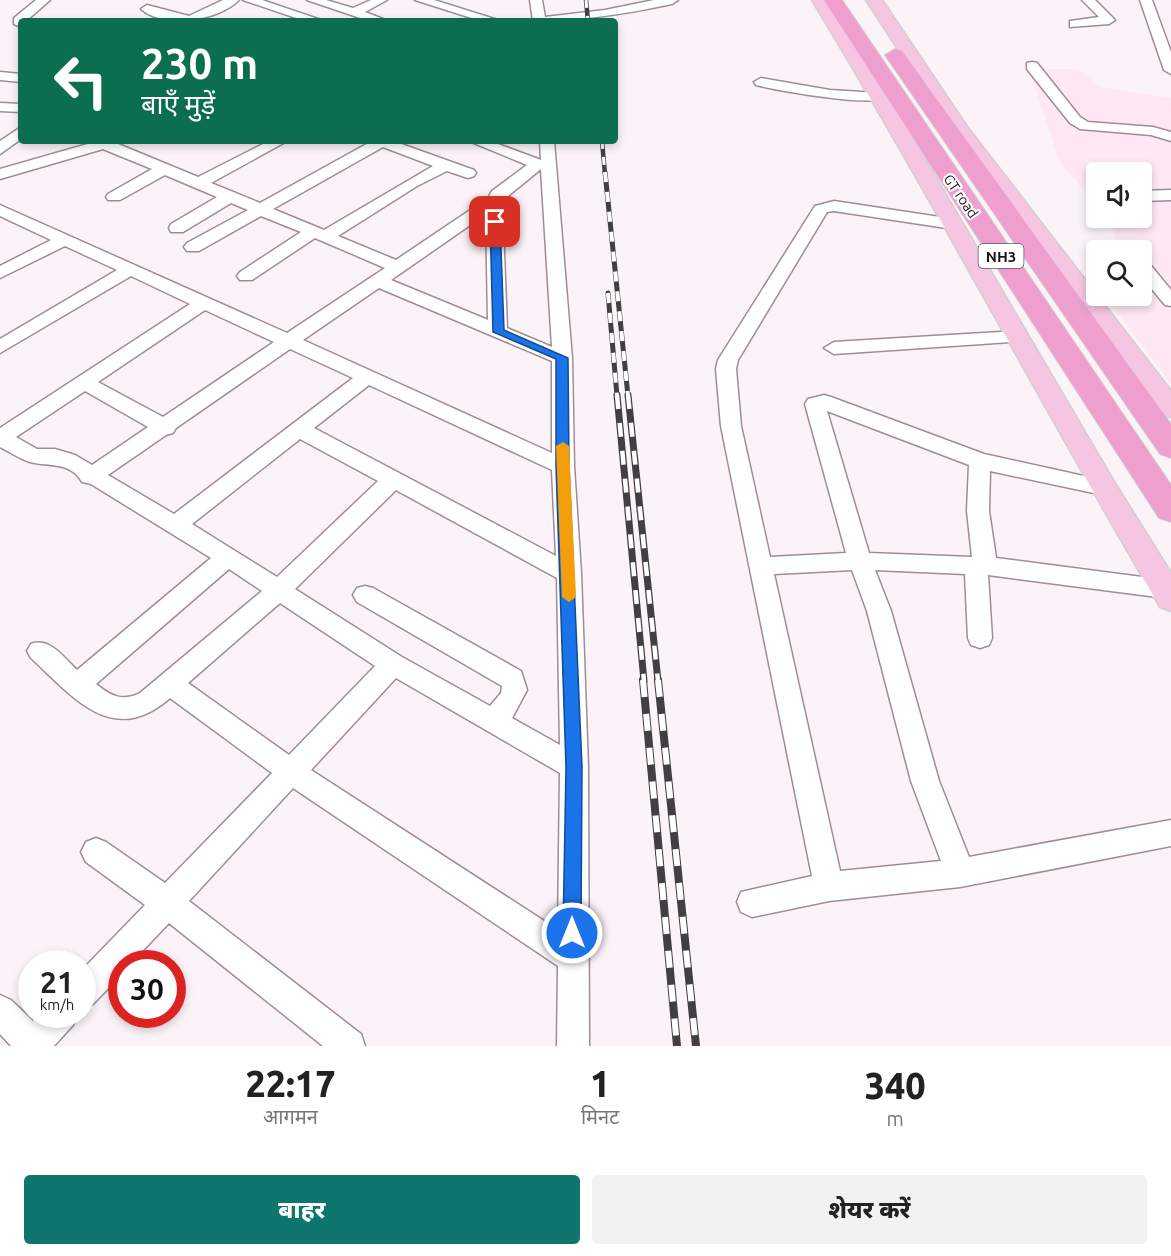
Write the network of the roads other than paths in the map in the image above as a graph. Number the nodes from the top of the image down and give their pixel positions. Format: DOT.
graph roads {
  1 [pos="44,0"];
  2 [pos="159,0"];
  3 [pos="233,0"];
  4 [pos="249,0"];
  5 [pos="313,0"];
  6 [pos="381,0"];
  7 [pos="421,0"];
  8 [pos="523,0"];
  9 [pos="672,0"];
  10 [pos="820,0"];
  11 [pos="833,0"];
  12 [pos="855,0"];
  13 [pos="874,0"];
  14 [pos="1088,0"];
  15 [pos="1146,0"];
  16 [pos="537,2"];
  17 [pos="635,5"];
  18 [pos="354,12"];
  19 [pos="22,18"];
  20 [pos="173,18"];
  21 [pos="194,18"];
  22 [pos="308,18"];
  23 [pos="373,18"];
  24 [pos="484,18"];
  25 [pos="540,18"];
  26 [pos="559,18"];
  27 [pos="1074,24"];
  28 [pos="1032,66"];
  29 [pos="1171,70"];
  30 [pos="0,76"];
  31 [pos="18,78"];
  32 [pos="761,81"];
  33 [pos="879,97"];
  34 [pos="0,107"];
  35 [pos="18,108"];
  36 [pos="18,126"];
  37 [pos="1171,137"];
  38 [pos="102,144"];
  39 [pos="113,144"];
  40 [pos="274,144"];
  41 [pos="377,144"];
  42 [pos="391,144"];
  43 [pos="484,144"];
  44 [pos="548,144"];
  45 [pos="0,148"];
  46 [pos="446,165"];
  47 [pos="162,170"];
  48 [pos="468,173"];
  49 [pos="0,174"];
  50 [pos="196,184"];
  51 [pos="1171,195"];
  52 [pos="1152,196"];
  53 [pos="114,197"];
  54 [pos="229,197"];
  55 [pos="494,201"];
  56 [pos="257,209"];
  57 [pos="0,210"];
  58 [pos="952,225"];
  59 [pos="177,228"];
  60 [pos="319,234"];
  61 [pos="63,240"];
  62 [pos="193,247"];
  63 [pos="398,267"];
  64 [pos="129,270"];
  65 [pos="0,273"];
  66 [pos="246,276"];
  67 [pos="1152,278"];
  68 [pos="378,281"];
  69 [pos="1171,301"];
  70 [pos="202,304"];
  71 [pos="498,332"];
  72 [pos="1017,337"];
  73 [pos="288,341"];
  74 [pos="0,347"];
  75 [pos="834,348"];
  76 [pos="562,358"];
  77 [pos="368,376"];
  78 [pos="86,383"];
  79 [pos="1171,409"];
  80 [pos="166,428"];
  81 [pos="300,430"];
  82 [pos="0,438"];
  83 [pos="1171,447"];
  84 [pos="980,461"];
  85 [pos="563,466"];
  86 [pos="90,477"];
  87 [pos="393,480"];
  88 [pos="1103,488"];
  89 [pos="1171,510"];
  90 [pos="174,526"];
  91 [pos="228,557"];
  92 [pos="860,561"];
  93 [pos="760,566"];
  94 [pos="980,566"];
  95 [pos="568,573"];
  96 [pos="279,590"];
  97 [pos="1168,594"];
  98 [pos="365,596"];
  99 [pos="980,638"];
  100 [pos="40,651"];
  101 [pos="393,664"];
  102 [pos="170,684"];
  103 [pos="77,685"];
  104 [pos="494,721"];
  105 [pos="574,767"];
  106 [pos="290,771"];
  107 [pos="1171,833"];
  108 [pos="96,852"];
  109 [pos="960,873"];
  110 [pos="829,887"];
  111 [pos="752,902"];
  112 [pos="168,903"];
  113 [pos="572,957"];
  114 [pos="96,978"];
  115 [pos="0,1011"];
  116 [pos="49,1028"];
  117 [pos="33,1045"];
  118 [pos="349,1046"];
  119 [pos="573,1046"];
  1 -- 19 [label="street"];
  2 -- 20 [label="street"];
  3 -- 21 [label="street"];
  4 -- 22 [label="street"];
  5 -- 18 [label="street"];
  6 -- 18 [label="street"];
  7 -- 24 [label="street"];
  8 -- 16 [label="street"];
  9 -- 17 [label="street"];
  10 -- 33 [label="main road"];
  11 -- 89 [label="highway, GT road / NH3"];
  12 -- 83 [label="highway, GT road / NH3"];
  13 -- 79 [label="main road"];
  14 -- 27 [label="street"];
  15 -- 29 [label="street"];
  16 -- 25 [label="street"];
  17 -- 26 [label="street"];
  18 -- 23 [label="street"];
  28 -- 37 [label="street"];
  30 -- 31 [label="street"];
  32 -- 33 [label="street"];
  33 -- 58 [label="main road"];
  34 -- 35 [label="street"];
  36 -- 45 [label="street"];
  38 -- 49 [label="street"];
  39 -- 47 [label="street"];
  40 -- 50 [label="street"];
  41 -- 56 [label="street"];
  42 -- 46 [label="street"];
  43 -- 55 [label="street"];
  44 -- 76 [label="street"];
  46 -- 48 [label="street"];
  46 -- 60 [label="street"];
  47 -- 50 [label="street"];
  47 -- 53 [label="street"];
  50 -- 54 [label="street"];
  51 -- 52 [label="street"];
  54 -- 56 [label="street"];
  54 -- 59 [label="street"];
  55 -- 63 [label="street"];
  55 -- 71 [label="street"];
  56 -- 60 [label="street"];
  56 -- 62 [label="street"];
  57 -- 61 [label="street"];
  58 -- 72 [label="main road"];
  58 -- 93 [label="street"];
  60 -- 63 [label="street"];
  60 -- 66 [label="street"];
  61 -- 64 [label="street"];
  61 -- 65 [label="street"];
  63 -- 68 [label="street"];
  64 -- 70 [label="street"];
  64 -- 74 [label="street"];
  67 -- 69 [label="street"];
  68 -- 71 [label="street"];
  68 -- 73 [label="street"];
  70 -- 73 [label="street"];
  70 -- 78 [label="street"];
  71 -- 76 [label="street"];
  72 -- 75 [label="street"];
  72 -- 88 [label="main road"];
  73 -- 77 [label="street"];
  73 -- 80 [label="street"];
  76 -- 85 [label="street"];
  77 -- 81 [label="street"];
  77 -- 85 [label="street"];
  78 -- 80 [label="street"];
  78 -- 82 [label="street"];
  80 -- 86 [label="street"];
  81 -- 87 [label="street"];
  81 -- 90 [label="street"];
  82 -- 86 [label="street"];
  84 -- 88 [label="street"];
  84 -- 92 [label="street"];
  84 -- 94 [label="street"];
  85 -- 95 [label="street"];
  86 -- 90 [label="street"];
  87 -- 95 [label="street"];
  87 -- 96 [label="street"];
  88 -- 97 [label="main road"];
  90 -- 91 [label="street"];
  91 -- 96 [label="street"];
  91 -- 103 [label="street"];
  92 -- 93 [label="street"];
  92 -- 94 [label="street"];
  92 -- 109 [label="street"];
  93 -- 110 [label="street"];
  94 -- 97 [label="street"];
  94 -- 99 [label="street"];
  95 -- 105 [label="street"];
  96 -- 101 [label="street"];
  96 -- 102 [label="street"];
  98 -- 104 [label="street"];
  100 -- 103 [label="street"];
  101 -- 104 [label="street"];
  101 -- 106 [label="street"];
  102 -- 103 [label="street"];
  102 -- 106 [label="street"];
  104 -- 105 [label="street"];
  105 -- 113 [label="street"];
  106 -- 112 [label="street"];
  106 -- 113 [label="street"];
  107 -- 109 [label="street"];
  108 -- 112 [label="street"];
  109 -- 110 [label="street"];
  110 -- 111 [label="street"];
  112 -- 114 [label="street"];
  112 -- 118 [label="street"];
  113 -- 119 [label="street"];
  115 -- 117 [label="street"];
  116 -- 117 [label="street"];
}
